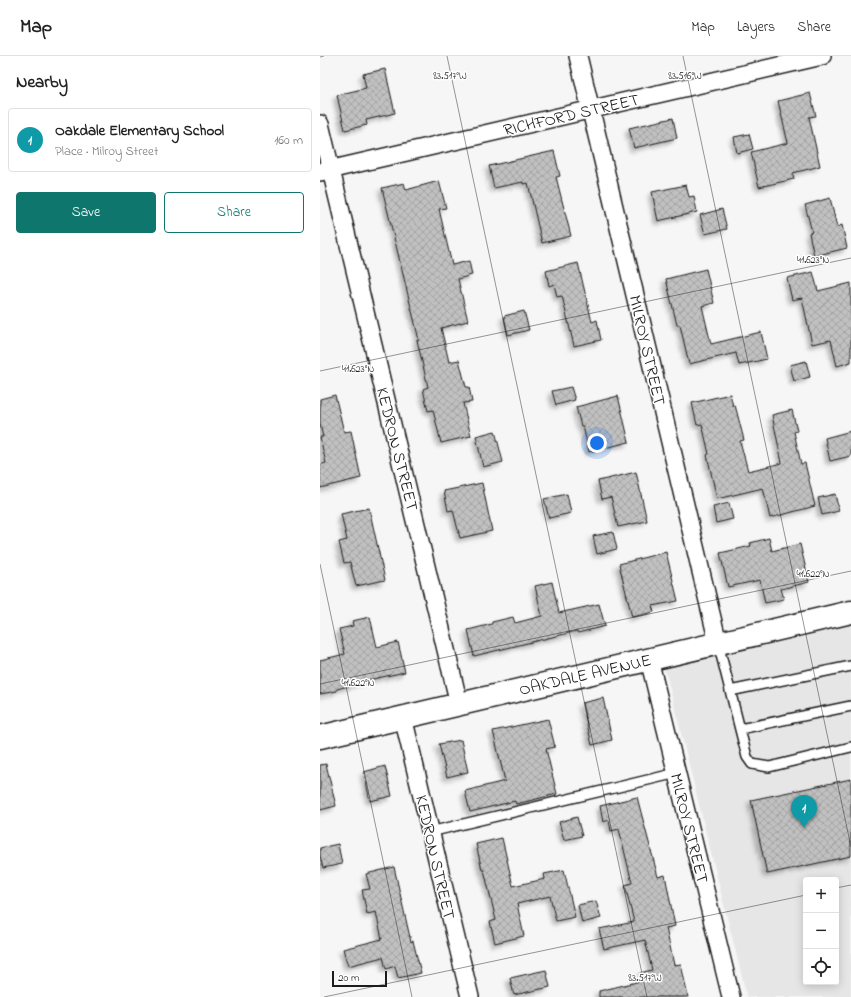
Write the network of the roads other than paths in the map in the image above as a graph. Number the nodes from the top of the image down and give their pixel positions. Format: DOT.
graph roads {
  1 [pos="578,56"];
  2 [pos="822,56"];
  3 [pos="590,109"];
  4 [pos="320,124"];
  5 [pos="325,171"];
  6 [pos="851,612"];
  7 [pos="718,643"];
  8 [pos="649,659"];
  9 [pos="851,666"];
  10 [pos="730,691"];
  11 [pos="459,704"];
  12 [pos="851,706"];
  13 [pos="403,717"];
  14 [pos="740,729"];
  15 [pos="320,737"];
  16 [pos="851,747"];
  17 [pos="677,773"];
  18 [pos="430,832"];
  19 [pos="470,997"];
  20 [pos="731,997"];
  1 -- 3 [label="street, MILROY STREET"];
  2 -- 3 [label="street, RICHFORD STREET"];
  3 -- 5 [label="street, RICHFORD STREET"];
  3 -- 7 [label="street, MILROY STREET"];
  4 -- 5 [label="street, KEDRON STREET"];
  5 -- 11 [label="street, KEDRON STREET"];
  6 -- 7 [label="street, OAKDALE AVENUE"];
  7 -- 8 [label="street, OAKDALE AVENUE"];
  7 -- 10 [label="lane"];
  8 -- 11 [label="street, OAKDALE AVENUE"];
  8 -- 17 [label="street, MILROY STREET"];
  9 -- 10 [label="lane"];
  10 -- 14 [label="lane"];
  11 -- 13 [label="street, OAKDALE AVENUE"];
  12 -- 14 [label="lane"];
  13 -- 15 [label="street, OAKDALE AVENUE"];
  13 -- 18 [label="street, KEDRON STREET"];
  14 -- 16 [label="lane"];
  17 -- 18 [label="lane"];
  17 -- 20 [label="street, MILROY STREET"];
  18 -- 19 [label="street, KEDRON STREET"];
}
